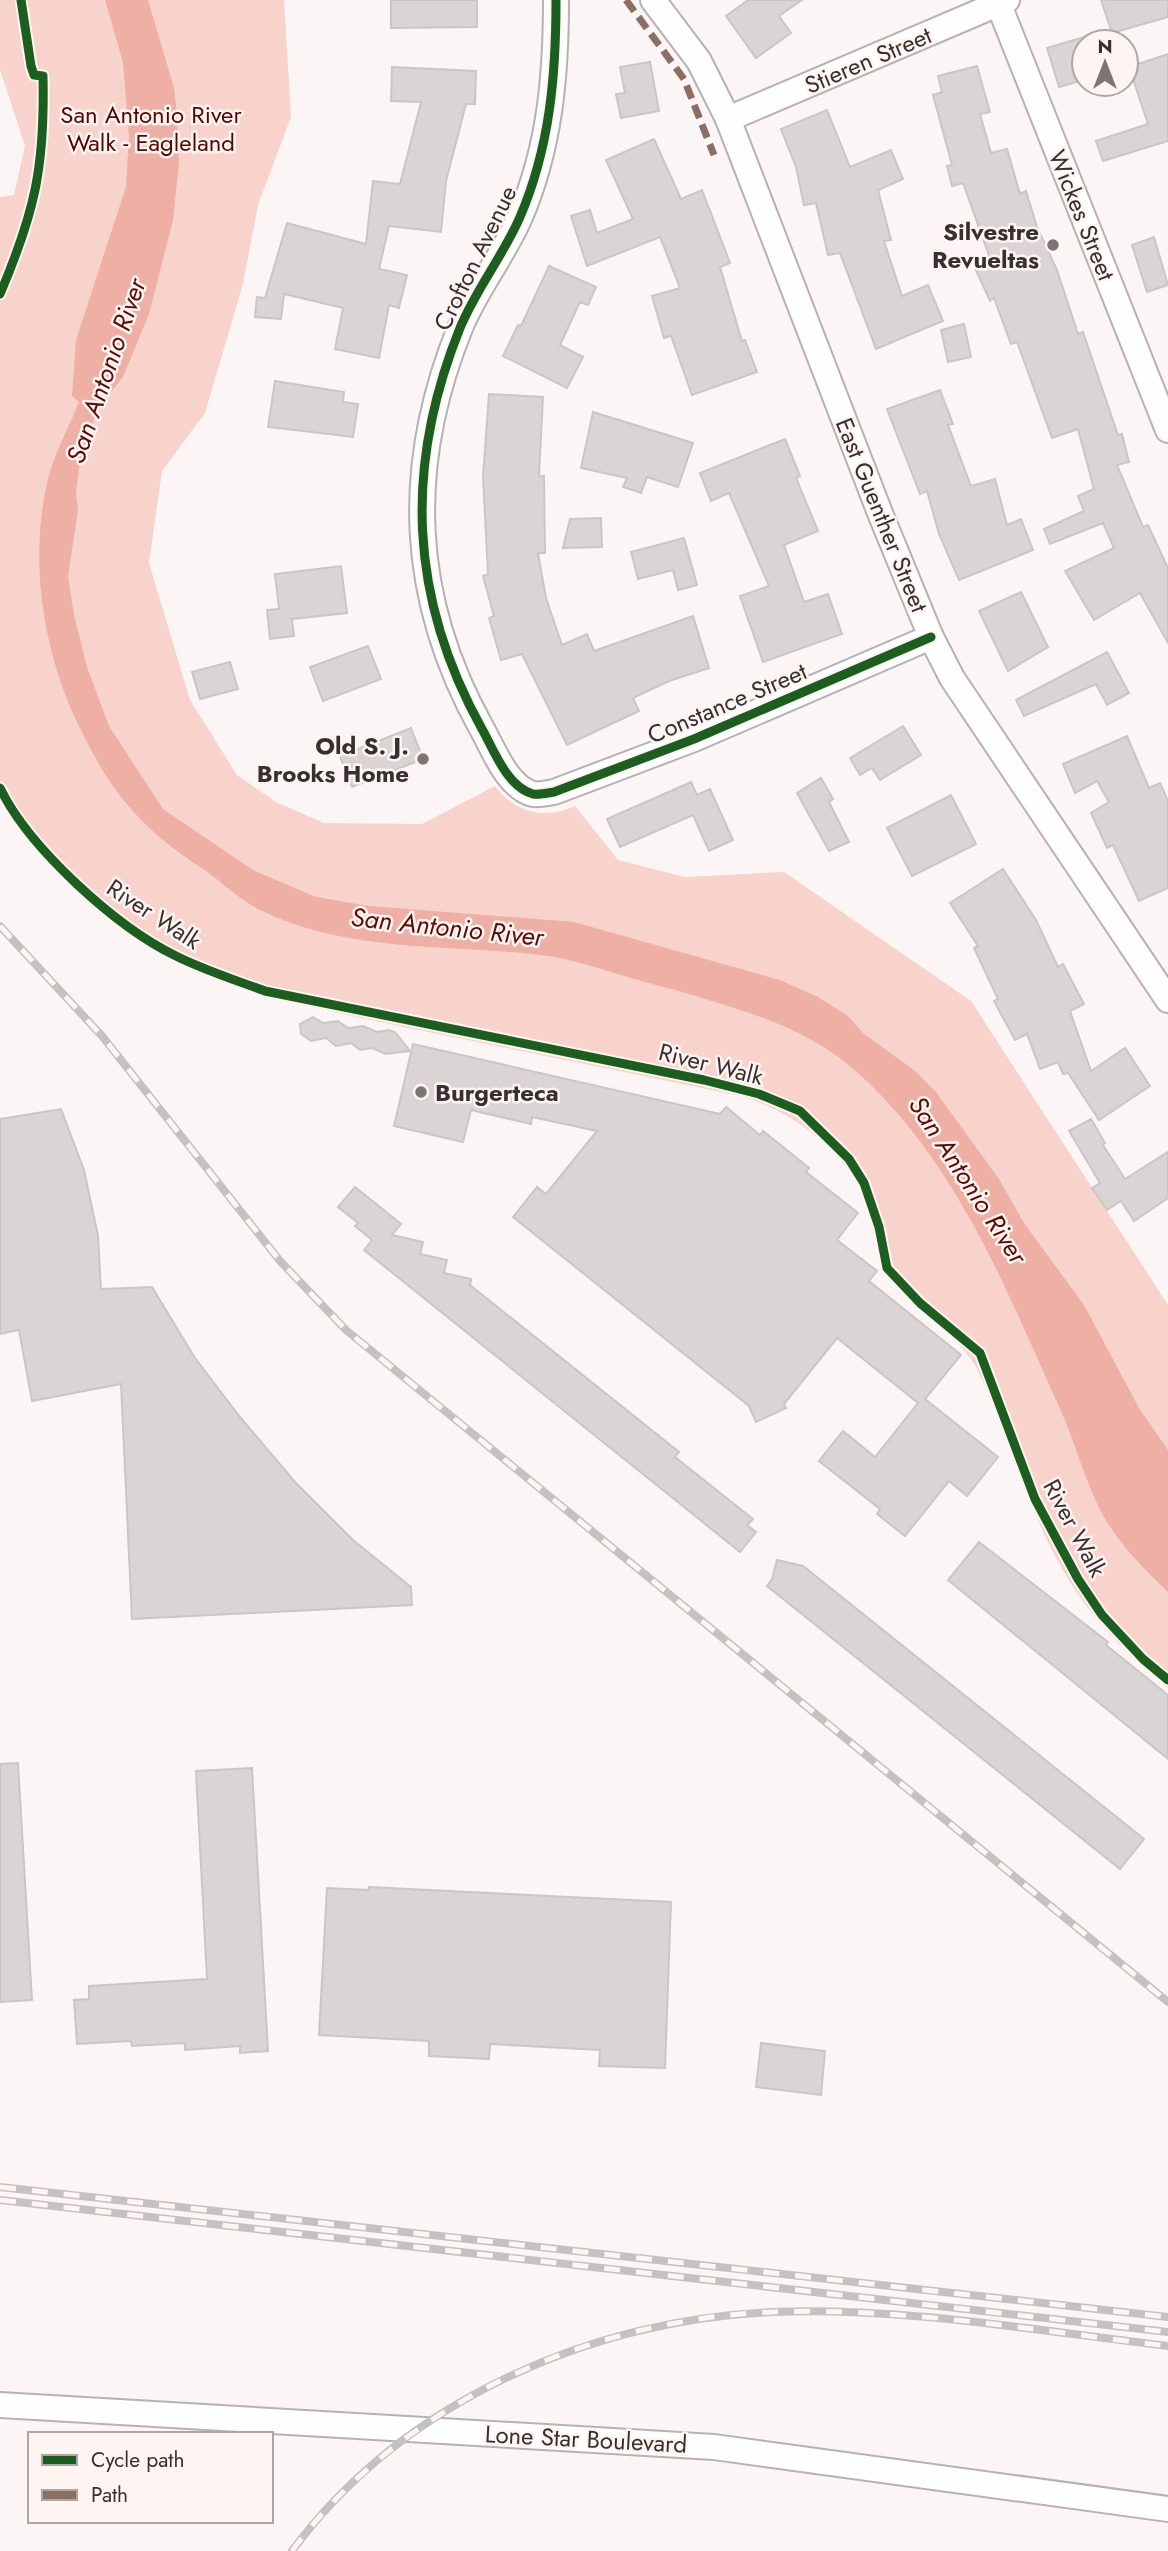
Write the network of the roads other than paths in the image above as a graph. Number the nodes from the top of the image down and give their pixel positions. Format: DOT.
graph roads {
  1 [pos="556,0"];
  2 [pos="653,0"];
  3 [pos="1001,2"];
  4 [pos="728,119"];
  5 [pos="1168,430"];
  6 [pos="931,637"];
  7 [pos="534,794"];
  8 [pos="1168,1000"];
  9 [pos="0,2405"];
  10 [pos="1168,2509"];
  1 -- 7 [label="street, Crofton Avenue"];
  2 -- 4 [label="street, East Guenther Street"];
  3 -- 4 [label="street, Stieren Street"];
  3 -- 5 [label="street, Wickes Street"];
  4 -- 6 [label="street, East Guenther Street"];
  6 -- 7 [label="street, Constance Street"];
  6 -- 8 [label="street, East Guenther Street"];
  9 -- 10 [label="street, Lone Star Boulevard"];
}
